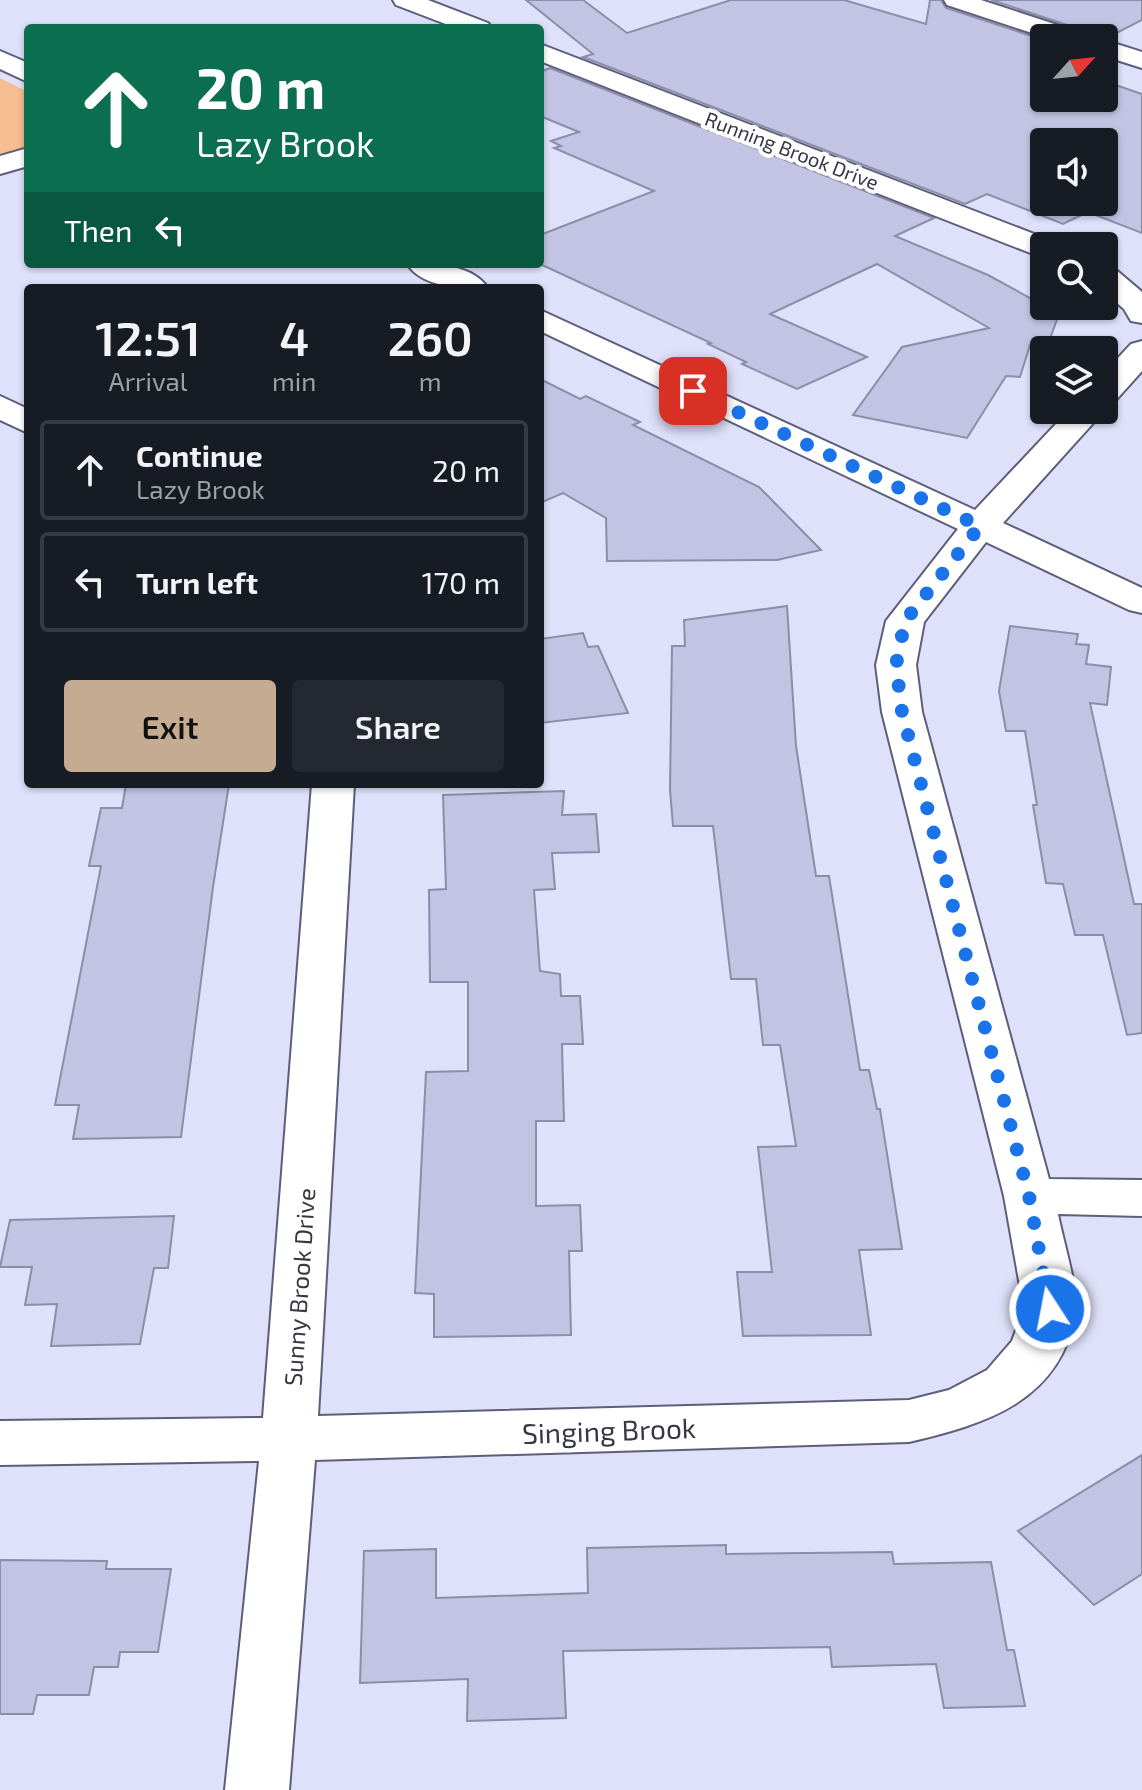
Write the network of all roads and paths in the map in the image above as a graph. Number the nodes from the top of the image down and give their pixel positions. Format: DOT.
graph roads {
  1 [pos="956,0"];
  2 [pos="423,2"];
  3 [pos="470,24"];
  4 [pos="1030,24"];
  5 [pos="1118,52"];
  6 [pos="544,54"];
  7 [pos="0,59"];
  8 [pos="1142,60"];
  9 [pos="24,72"];
  10 [pos="24,157"];
  11 [pos="0,166"];
  12 [pos="1030,243"];
  13 [pos="430,268"];
  14 [pos="464,284"];
  15 [pos="1118,288"];
  16 [pos="1142,314"];
  17 [pos="544,321"];
  18 [pos="1142,351"];
  19 [pos="1118,378"];
  20 [pos="0,406"];
  21 [pos="24,421"];
  22 [pos="1075,424"];
  23 [pos="980,526"];
  24 [pos="1142,602"];
  25 [pos="333,788"];
  26 [pos="1029,1196"];
  27 [pos="1142,1198"];
  28 [pos="289,1439"];
  29 [pos="0,1443"];
  30 [pos="257,1790"];
  1 -- 4 [label="street"];
  2 -- 3 [label="street"];
  5 -- 8 [label="street"];
  6 -- 12 [label="street, Running Brook Drive"];
  7 -- 9 [label="street"];
  10 -- 11 [label="street"];
  13 -- 14 [label="street"];
  15 -- 16 [label="street"];
  17 -- 23 [label="street"];
  18 -- 19 [label="street"];
  20 -- 21 [label="street"];
  22 -- 23 [label="street"];
  23 -- 24 [label="street"];
  23 -- 26 [label="street, Singing Brook"];
  25 -- 28 [label="street, Sunny Brook Drive"];
  26 -- 27 [label="street"];
  26 -- 28 [label="street, Singing Brook"];
  28 -- 29 [label="street, Singing Brook"];
  28 -- 30 [label="street, Sunny Brook Drive"];
}
